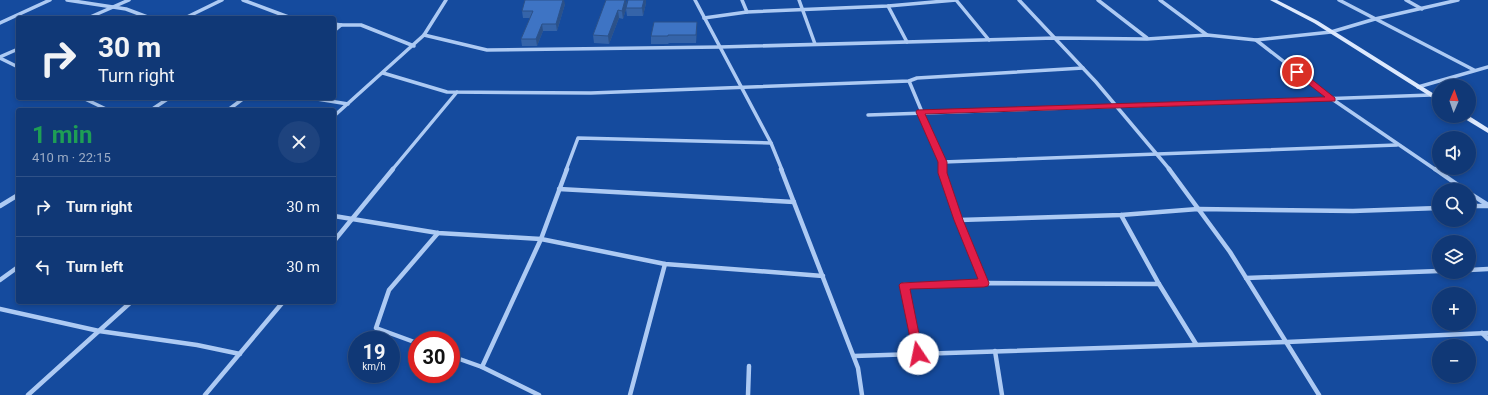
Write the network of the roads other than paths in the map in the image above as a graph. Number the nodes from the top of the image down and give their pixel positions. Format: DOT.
graph roads {
  1 [pos="50,0"];
  2 [pos="67,0"];
  3 [pos="129,0"];
  4 [pos="222,0"];
  5 [pos="243,0"];
  6 [pos="446,0"];
  7 [pos="695,0"];
  8 [pos="742,0"];
  9 [pos="799,0"];
  10 [pos="956,0"];
  11 [pos="1019,0"];
  12 [pos="1098,0"];
  13 [pos="1160,0"];
  14 [pos="1273,0"];
  15 [pos="1339,0"];
  16 [pos="1406,0"];
  17 [pos="1458,0"];
  18 [pos="888,6"];
  19 [pos="114,7"];
  20 [pos="1423,9"];
  21 [pos="803,10"];
  22 [pos="747,12"];
  23 [pos="93,16"];
  24 [pos="145,16"];
  25 [pos="190,16"];
  26 [pos="286,16"];
  27 [pos="704,18"];
  28 [pos="1374,19"];
  29 [pos="0,23"];
  30 [pos="336,24"];
  31 [pos="341,25"];
  32 [pos="336,29"];
  33 [pos="1331,32"];
  34 [pos="424,35"];
  35 [pos="1207,35"];
  36 [pos="1056,38"];
  37 [pos="1147,38"];
  38 [pos="989,40"];
  39 [pos="1256,40"];
  40 [pos="907,42"];
  41 [pos="815,44"];
  42 [pos="414,46"];
  43 [pos="720,47"];
  44 [pos="16,50"];
  45 [pos="0,58"];
  46 [pos="16,66"];
  47 [pos="1488,67"];
  48 [pos="1083,68"];
  49 [pos="1474,70"];
  50 [pos="383,73"];
  51 [pos="909,80"];
  52 [pos="741,87"];
  53 [pos="1418,87"];
  54 [pos="458,92"];
  55 [pos="1431,95"];
  56 [pos="1332,99"];
  57 [pos="87,100"];
  58 [pos="166,100"];
  59 [pos="241,100"];
  60 [pos="323,100"];
  61 [pos="348,104"];
  62 [pos="1115,106"];
  63 [pos="104,108"];
  64 [pos="154,108"];
  65 [pos="231,108"];
  66 [pos="920,112"];
  67 [pos="336,114"];
  68 [pos="868,115"];
  69 [pos="1475,123"];
  70 [pos="1488,131"];
  71 [pos="771,143"];
  72 [pos="1397,145"];
  73 [pos="1155,153"];
  74 [pos="942,162"];
  75 [pos="1454,183"];
  76 [pos="559,189"];
  77 [pos="16,196"];
  78 [pos="1476,198"];
  79 [pos="794,202"];
  80 [pos="0,206"];
  81 [pos="1476,206"];
  82 [pos="1488,206"];
  83 [pos="1432,208"];
  84 [pos="1198,209"];
  85 [pos="1122,215"];
  86 [pos="336,216"];
  87 [pos="352,219"];
  88 [pos="959,220"];
  89 [pos="438,233"];
  90 [pos="541,238"];
  91 [pos="336,239"];
  92 [pos="665,264"];
  93 [pos="16,268"];
  94 [pos="1488,269"];
  95 [pos="1476,270"];
  96 [pos="1432,271"];
  97 [pos="823,276"];
  98 [pos="1246,278"];
  99 [pos="0,280"];
  100 [pos="984,283"];
  101 [pos="1159,284"];
  102 [pos="129,304"];
  103 [pos="281,304"];
  104 [pos="0,309"];
  105 [pos="99,330"];
  106 [pos="1482,333"];
  107 [pos="1488,333"];
  108 [pos="1488,339"];
  109 [pos="408,340"];
  110 [pos="1287,342"];
  111 [pos="1196,344"];
  112 [pos="995,351"];
  113 [pos="240,354"];
  114 [pos="918,354"];
  115 [pos="854,356"];
  116 [pos="460,359"];
  117 [pos="749,366"];
  118 [pos="482,367"];
  119 [pos="28,395"];
  120 [pos="205,395"];
  121 [pos="539,395"];
  122 [pos="630,395"];
  123 [pos="748,395"];
  124 [pos="862,395"];
  125 [pos="1002,395"];
  126 [pos="1319,395"];
  1 -- 29 [label="street"];
  2 -- 19 [label="street"];
  3 -- 19 [label="street"];
  4 -- 25 [label="street"];
  5 -- 26 [label="street"];
  6 -- 34 [label="street"];
  7 -- 27 [label="street"];
  8 -- 22 [label="street"];
  9 -- 21 [label="street"];
  10 -- 18 [label="street"];
  10 -- 38 [label="street"];
  11 -- 36 [label="street"];
  12 -- 37 [label="street"];
  13 -- 35 [label="street"];
  14 -- 33 [label="street"];
  15 -- 28 [label="street"];
  16 -- 20 [label="street"];
  17 -- 20 [label="street"];
  18 -- 21 [label="street"];
  18 -- 40 [label="street"];
  19 -- 23 [label="street"];
  19 -- 24 [label="street"];
  20 -- 28 [label="street"];
  21 -- 22 [label="street"];
  21 -- 41 [label="street"];
  22 -- 27 [label="street"];
  27 -- 43 [label="street"];
  28 -- 33 [label="street"];
  28 -- 49 [label="street"];
  30 -- 31 [label="street"];
  31 -- 32 [label="street"];
  31 -- 42 [label="street"];
  33 -- 39 [label="street"];
  33 -- 53 [label="street"];
  34 -- 42 [label="street"];
  34 -- 43 [label="street"];
  35 -- 37 [label="street"];
  35 -- 39 [label="street"];
  36 -- 37 [label="street"];
  36 -- 38 [label="street"];
  36 -- 48 [label="street"];
  38 -- 40 [label="street"];
  39 -- 56 [label="street"];
  40 -- 41 [label="street"];
  41 -- 43 [label="street"];
  42 -- 50 [label="street"];
  43 -- 52 [label="street"];
  44 -- 45 [label="street"];
  45 -- 46 [label="street"];
  47 -- 49 [label="street"];
  48 -- 51 [label="street"];
  48 -- 62 [label="street"];
  49 -- 53 [label="street"];
  50 -- 54 [label="street"];
  50 -- 61 [label="street"];
  51 -- 52 [label="street"];
  51 -- 66 [label="street"];
  52 -- 54 [label="street"];
  52 -- 71 [label="street"];
  53 -- 55 [label="street"];
  54 -- 87 [label="street"];
  55 -- 56 [label="street"];
  56 -- 62 [label="street"];
  56 -- 72 [label="street"];
  57 -- 63 [label="street"];
  58 -- 64 [label="street"];
  59 -- 65 [label="street"];
  60 -- 61 [label="street"];
  61 -- 67 [label="street"];
  62 -- 66 [label="street"];
  62 -- 73 [label="street"];
  66 -- 68 [label="street"];
  66 -- 74 [label="street"];
  69 -- 70 [label="street"];
  71 -- 76 [label="street"];
  71 -- 79 [label="street"];
  72 -- 73 [label="street"];
  72 -- 75 [label="street"];
  73 -- 74 [label="street"];
  73 -- 84 [label="street"];
  74 -- 88 [label="street"];
  76 -- 79 [label="street"];
  76 -- 90 [label="street"];
  77 -- 80 [label="street"];
  78 -- 82 [label="street"];
  79 -- 97 [label="street"];
  81 -- 82 [label="street"];
  83 -- 84 [label="street"];
  84 -- 85 [label="street"];
  84 -- 98 [label="street"];
  85 -- 88 [label="street"];
  85 -- 101 [label="street"];
  86 -- 87 [label="street"];
  87 -- 89 [label="street"];
  87 -- 91 [label="street"];
  88 -- 100 [label="street"];
  89 -- 90 [label="street"];
  89 -- 109 [label="street"];
  90 -- 92 [label="street"];
  90 -- 118 [label="street"];
  92 -- 97 [label="street"];
  92 -- 122 [label="street"];
  93 -- 99 [label="street"];
  94 -- 95 [label="street"];
  96 -- 98 [label="street"];
  97 -- 115 [label="street"];
  98 -- 110 [label="street"];
  100 -- 101 [label="street"];
  100 -- 114 [label="street"];
  101 -- 111 [label="street"];
  102 -- 105 [label="street"];
  103 -- 113 [label="street"];
  104 -- 105 [label="street"];
  105 -- 113 [label="street"];
  105 -- 119 [label="street"];
  106 -- 107 [label="street"];
  106 -- 108 [label="street"];
  106 -- 110 [label="street"];
  110 -- 111 [label="street"];
  110 -- 126 [label="street"];
  111 -- 112 [label="street"];
  112 -- 114 [label="street"];
  112 -- 125 [label="street"];
  113 -- 120 [label="street"];
  114 -- 115 [label="street"];
  115 -- 124 [label="street"];
  116 -- 118 [label="street"];
  117 -- 123 [label="street"];
  118 -- 121 [label="street"];
}
